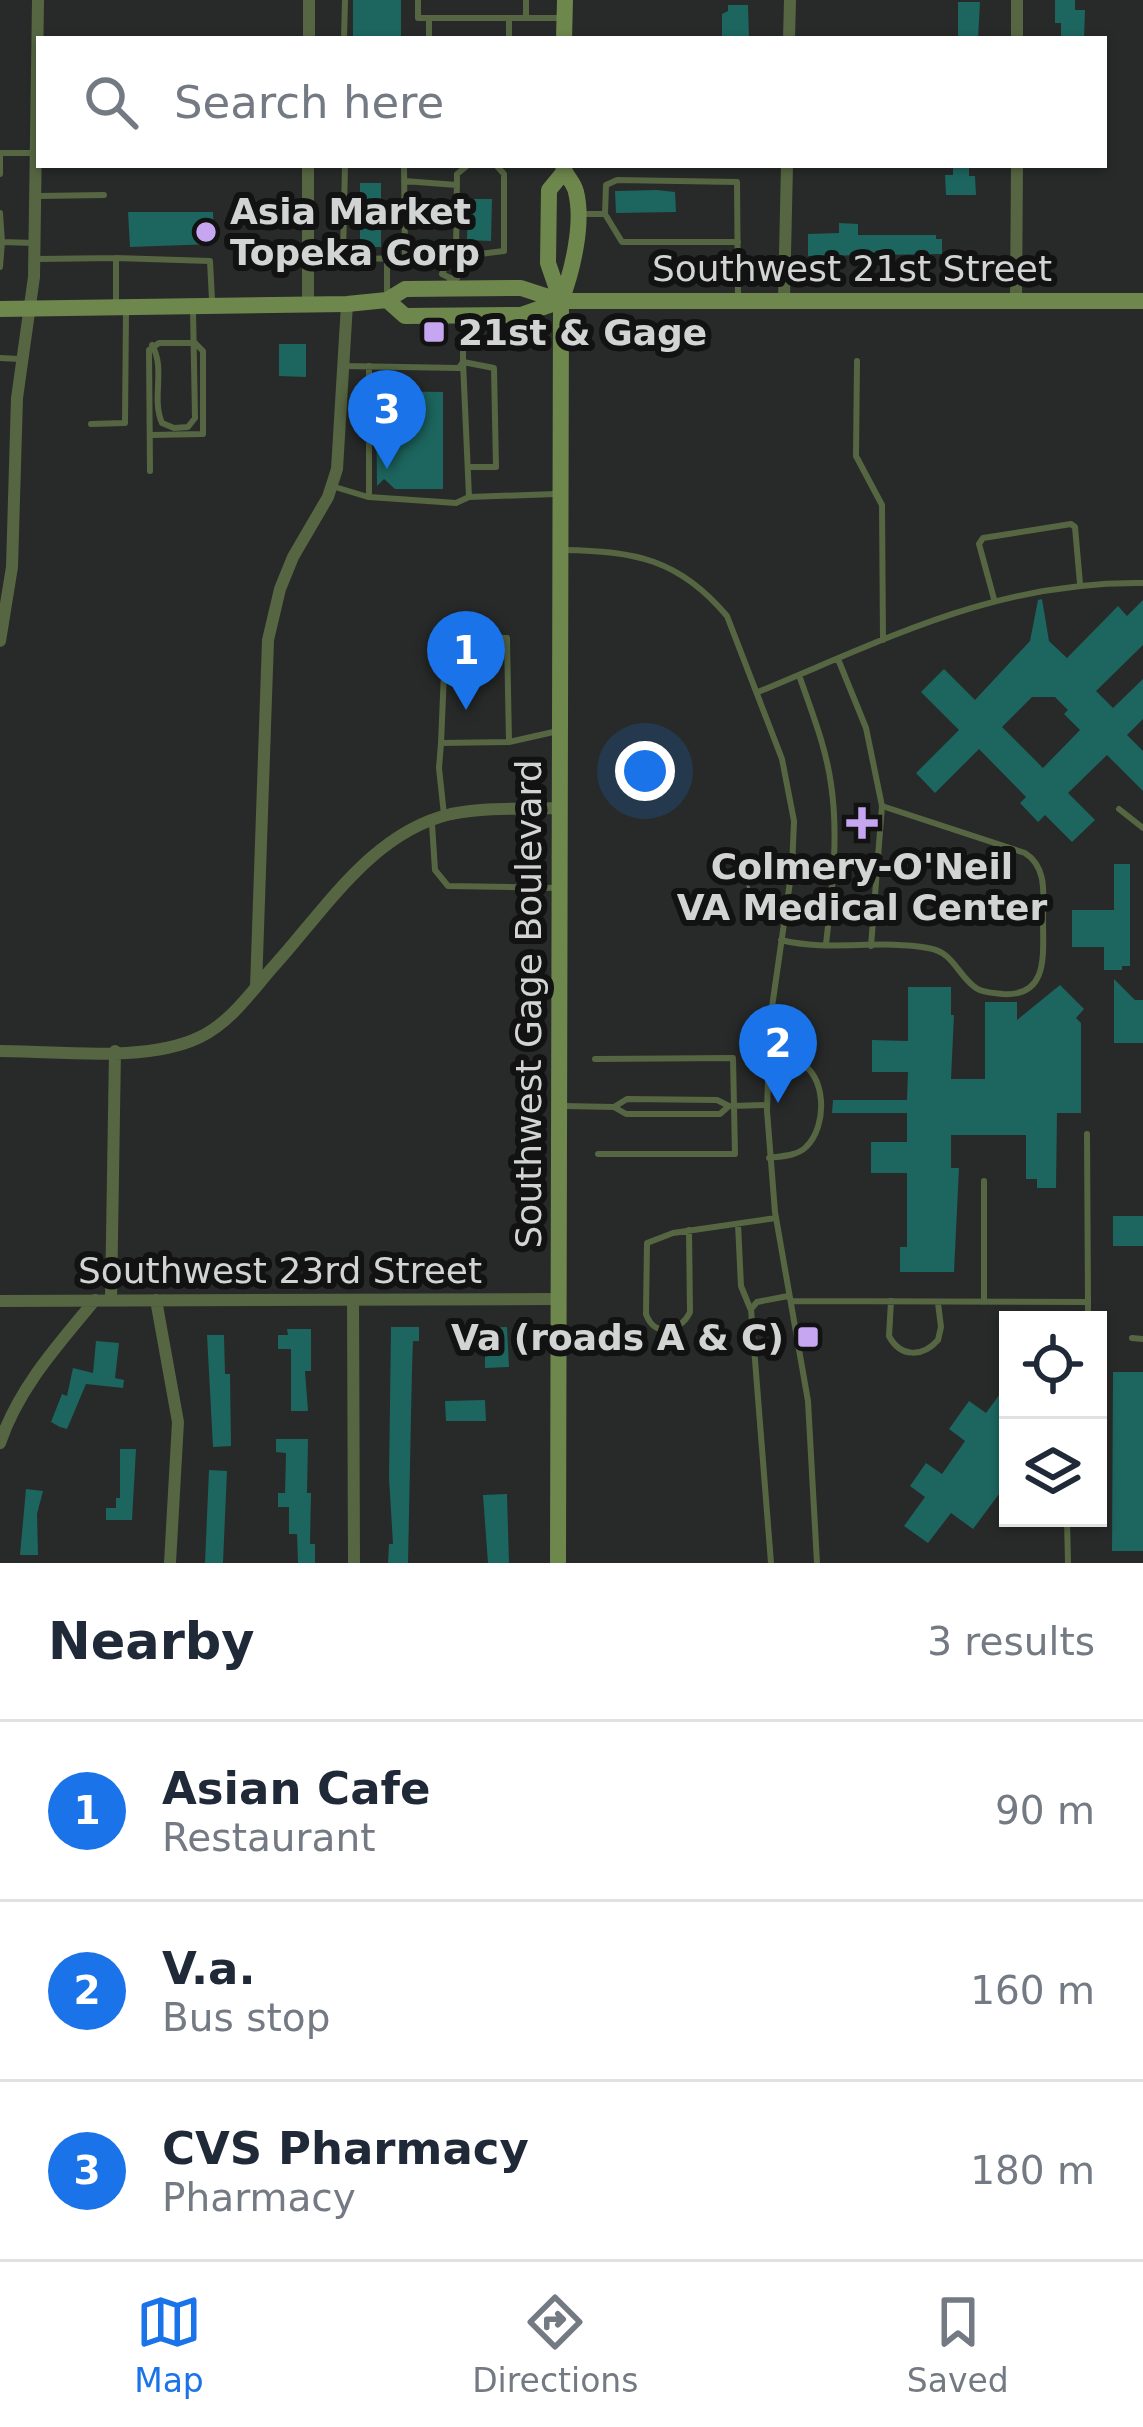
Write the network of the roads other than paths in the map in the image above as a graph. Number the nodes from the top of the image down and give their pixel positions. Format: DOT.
graph roads {
  1 [pos="38,0"];
  2 [pos="309,0"];
  3 [pos="345,0"];
  4 [pos="418,0"];
  5 [pos="526,0"];
  6 [pos="790,0"];
  7 [pos="1018,0"];
  8 [pos="565,9"];
  9 [pos="429,18"];
  10 [pos="509,18"];
  11 [pos="526,18"];
  12 [pos="38,36"];
  13 [pos="308,36"];
  14 [pos="344,36"];
  15 [pos="428,36"];
  16 [pos="509,36"];
  17 [pos="789,36"];
  18 [pos="1017,36"];
  19 [pos="36,154"];
  20 [pos="308,168"];
  21 [pos="345,168"];
  22 [pos="404,168"];
  23 [pos="464,168"];
  24 [pos="499,168"];
  25 [pos="787,168"];
  26 [pos="1017,168"];
  27 [pos="563,169"];
  28 [pos="0,174"];
  29 [pos="404,181"];
  30 [pos="457,185"];
  31 [pos="104,195"];
  32 [pos="35,196"];
  33 [pos="0,213"];
  34 [pos="576,214"];
  35 [pos="605,214"];
  36 [pos="2,242"];
  37 [pos="738,242"];
  38 [pos="34,243"];
  39 [pos="456,257"];
  40 [pos="116,258"];
  41 [pos="34,259"];
  42 [pos="387,259"];
  43 [pos="0,267"];
  44 [pos="448,280"];
  45 [pos="784,298"];
  46 [pos="737,299"];
  47 [pos="387,300"];
  48 [pos="1143,301"];
  49 [pos="561,302"];
  50 [pos="1016,303"];
  51 [pos="308,304"];
  52 [pos="346,304"];
  53 [pos="193,306"];
  54 [pos="213,306"];
  55 [pos="121,307"];
  56 [pos="32,308"];
  57 [pos="0,309"];
  58 [pos="464,315"];
  59 [pos="195,343"];
  60 [pos="152,345"];
  61 [pos="0,358"];
  62 [pos="23,358"];
  63 [pos="857,361"];
  64 [pos="464,362"];
  65 [pos="343,365"];
  66 [pos="370,366"];
  67 [pos="7,424"];
  68 [pos="91,424"];
  69 [pos="150,435"];
  70 [pos="469,467"];
  71 [pos="150,471"];
  72 [pos="332,486"];
  73 [pos="560,494"];
  74 [pos="369,496"];
  75 [pos="469,496"];
  76 [pos="559,550"];
  77 [pos="1143,583"];
  78 [pos="1080,584"];
  79 [pos="994,599"];
  80 [pos="883,640"];
  81 [pos="0,641"];
  82 [pos="838,658"];
  83 [pos="799,675"];
  84 [pos="757,692"];
  85 [pos="562,730"];
  86 [pos="509,742"];
  87 [pos="441,743"];
  88 [pos="882,806"];
  89 [pos="561,808"];
  90 [pos="1119,809"];
  91 [pos="438,818"];
  92 [pos="1143,828"];
  93 [pos="561,888"];
  94 [pos="781,940"];
  95 [pos="826,944"];
  96 [pos="871,946"];
  97 [pos="256,987"];
  98 [pos="0,1051"];
  99 [pos="115,1051"];
  100 [pos="595,1058"];
  101 [pos="767,1058"];
  102 [pos="767,1105"];
  103 [pos="560,1106"];
  104 [pos="732,1106"];
  105 [pos="614,1107"];
  106 [pos="1088,1134"];
  107 [pos="598,1154"];
  108 [pos="770,1157"];
  109 [pos="984,1181"];
  110 [pos="776,1218"];
  111 [pos="738,1224"];
  112 [pos="689,1230"];
  113 [pos="790,1298"];
  114 [pos="559,1299"];
  115 [pos="103,1300"];
  116 [pos="156,1300"];
  117 [pos="0,1301"];
  118 [pos="353,1301"];
  119 [pos="891,1301"];
  120 [pos="938,1301"];
  121 [pos="984,1302"];
  122 [pos="1088,1302"];
  123 [pos="751,1309"];
  124 [pos="1088,1311"];
  125 [pos="1132,1339"];
  126 [pos="1143,1339"];
  127 [pos="0,1443"];
  128 [pos="1067,1527"];
  129 [pos="170,1563"];
  130 [pos="354,1563"];
  131 [pos="558,1563"];
  132 [pos="771,1563"];
  133 [pos="817,1563"];
  134 [pos="1068,1563"];
  1 -- 12 [label="street"];
  2 -- 13 [label="street"];
  3 -- 14 [label="lane"];
  4 -- 9 [label="lane"];
  5 -- 11 [label="lane"];
  6 -- 17 [label="street"];
  7 -- 18 [label="street"];
  8 -- 11 [label="lane"];
  9 -- 10 [label="lane"];
  9 -- 15 [label="lane"];
  10 -- 11 [label="lane"];
  10 -- 16 [label="lane"];
  19 -- 28 [label="lane"];
  19 -- 32 [label="street"];
  20 -- 51 [label="street"];
  21 -- 42 [label="lane"];
  22 -- 29 [label="lane"];
  23 -- 30 [label="lane"];
  24 -- 39 [label="lane"];
  25 -- 45 [label="street"];
  26 -- 50 [label="street"];
  27 -- 34 [label="main road, Southwest Gage Boulevard"];
  27 -- 49 [label="main road, Southwest Gage Boulevard"];
  29 -- 30 [label="lane"];
  29 -- 42 [label="lane"];
  30 -- 39 [label="lane"];
  31 -- 32 [label="lane"];
  32 -- 38 [label="street"];
  33 -- 36 [label="lane"];
  34 -- 35 [label="lane"];
  34 -- 49 [label="main road, Southwest Gage Boulevard"];
  35 -- 37 [label="lane"];
  35 -- 37 [label="lane"];
  36 -- 38 [label="lane"];
  36 -- 43 [label="lane"];
  37 -- 46 [label="lane"];
  38 -- 41 [label="street"];
  39 -- 44 [label="lane"];
  39 -- 44 [label="lane"];
  40 -- 41 [label="lane"];
  40 -- 54 [label="lane"];
  40 -- 55 [label="lane"];
  41 -- 56 [label="street"];
  42 -- 47 [label="lane"];
  44 -- 47 [label="main road, Southwest 21st Street"];
  44 -- 49 [label="main road, Southwest 21st Street"];
  45 -- 46 [label="main road, Southwest 21st Street"];
  45 -- 50 [label="main road, Southwest 21st Street"];
  46 -- 49 [label="main road, Southwest 21st Street"];
  47 -- 52 [label="main road, Southwest 21st Street"];
  47 -- 58 [label="main road, Southwest 21st Street"];
  48 -- 50 [label="main road, Southwest 21st Street"];
  49 -- 58 [label="main road, Southwest 21st Street"];
  49 -- 73 [label="main road, Southwest Gage Boulevard"];
  51 -- 52 [label="main road, Southwest 21st Street"];
  51 -- 54 [label="main road, Southwest 21st Street"];
  52 -- 65 [label="street"];
  53 -- 54 [label="main road, Southwest 21st Street"];
  53 -- 55 [label="main road, Southwest 21st Street"];
  53 -- 59 [label="lane"];
  55 -- 56 [label="main road, Southwest 21st Street"];
  55 -- 68 [label="lane"];
  56 -- 57 [label="main road, Southwest 21st Street"];
  56 -- 62 [label="street"];
  58 -- 64 [label="lane"];
  59 -- 60 [label="lane"];
  59 -- 60 [label="lane"];
  59 -- 69 [label="lane"];
  60 -- 69 [label="lane"];
  61 -- 62 [label="lane"];
  62 -- 67 [label="street"];
  63 -- 80 [label="lane"];
  64 -- 66 [label="lane"];
  64 -- 70 [label="lane"];
  64 -- 70 [label="lane"];
  65 -- 66 [label="lane"];
  65 -- 72 [label="street"];
  66 -- 74 [label="lane"];
  67 -- 81 [label="street"];
  69 -- 71 [label="lane"];
  70 -- 75 [label="lane"];
  72 -- 74 [label="lane"];
  72 -- 97 [label="street"];
  73 -- 75 [label="lane"];
  73 -- 76 [label="main road, Southwest Gage Boulevard"];
  74 -- 75 [label="lane"];
  76 -- 84 [label="lane"];
  76 -- 85 [label="main road, Southwest Gage Boulevard"];
  77 -- 78 [label="lane"];
  78 -- 79 [label="lane"];
  78 -- 79 [label="lane"];
  79 -- 80 [label="lane"];
  80 -- 82 [label="lane"];
  82 -- 83 [label="lane"];
  82 -- 88 [label="lane"];
  83 -- 84 [label="lane"];
  83 -- 95 [label="lane"];
  84 -- 94 [label="lane"];
  85 -- 86 [label="lane"];
  85 -- 89 [label="main road, Southwest Gage Boulevard"];
  86 -- 87 [label="lane"];
  86 -- 87 [label="lane"];
  87 -- 91 [label="lane"];
  88 -- 96 [label="lane"];
  88 -- 96 [label="lane"];
  89 -- 91 [label="street"];
  89 -- 93 [label="main road, Southwest Gage Boulevard"];
  90 -- 92 [label="lane"];
  91 -- 93 [label="lane"];
  91 -- 97 [label="street"];
  93 -- 103 [label="main road, Southwest Gage Boulevard"];
  94 -- 95 [label="lane"];
  94 -- 101 [label="lane"];
  95 -- 96 [label="lane"];
  97 -- 99 [label="street"];
  98 -- 99 [label="street"];
  99 -- 115 [label="street"];
  100 -- 104 [label="lane"];
  101 -- 102 [label="lane"];
  101 -- 108 [label="lane"];
  102 -- 104 [label="lane"];
  102 -- 108 [label="lane"];
  103 -- 105 [label="lane"];
  103 -- 114 [label="main road, Southwest Gage Boulevard"];
  104 -- 105 [label="lane"];
  104 -- 105 [label="lane"];
  104 -- 107 [label="lane"];
  106 -- 122 [label="lane"];
  108 -- 110 [label="lane"];
  109 -- 121 [label="lane"];
  110 -- 111 [label="lane"];
  110 -- 113 [label="lane"];
  111 -- 112 [label="lane"];
  111 -- 123 [label="lane"];
  112 -- 112 [label="lane"];
  113 -- 119 [label="lane"];
  113 -- 123 [label="lane"];
  113 -- 133 [label="lane"];
  114 -- 118 [label="street, Southwest 23rd Street"];
  114 -- 131 [label="main road, Southwest Gage Boulevard"];
  115 -- 116 [label="street, Southwest 23rd Street"];
  115 -- 117 [label="street, Southwest 23rd Street"];
  115 -- 127 [label="street"];
  116 -- 118 [label="street, Southwest 23rd Street"];
  116 -- 129 [label="street"];
  118 -- 130 [label="street"];
  119 -- 120 [label="lane"];
  119 -- 120 [label="lane"];
  120 -- 121 [label="lane"];
  121 -- 122 [label="lane"];
  122 -- 124 [label="lane"];
  123 -- 132 [label="lane"];
  125 -- 126 [label="lane"];
  128 -- 134 [label="lane"];
}
